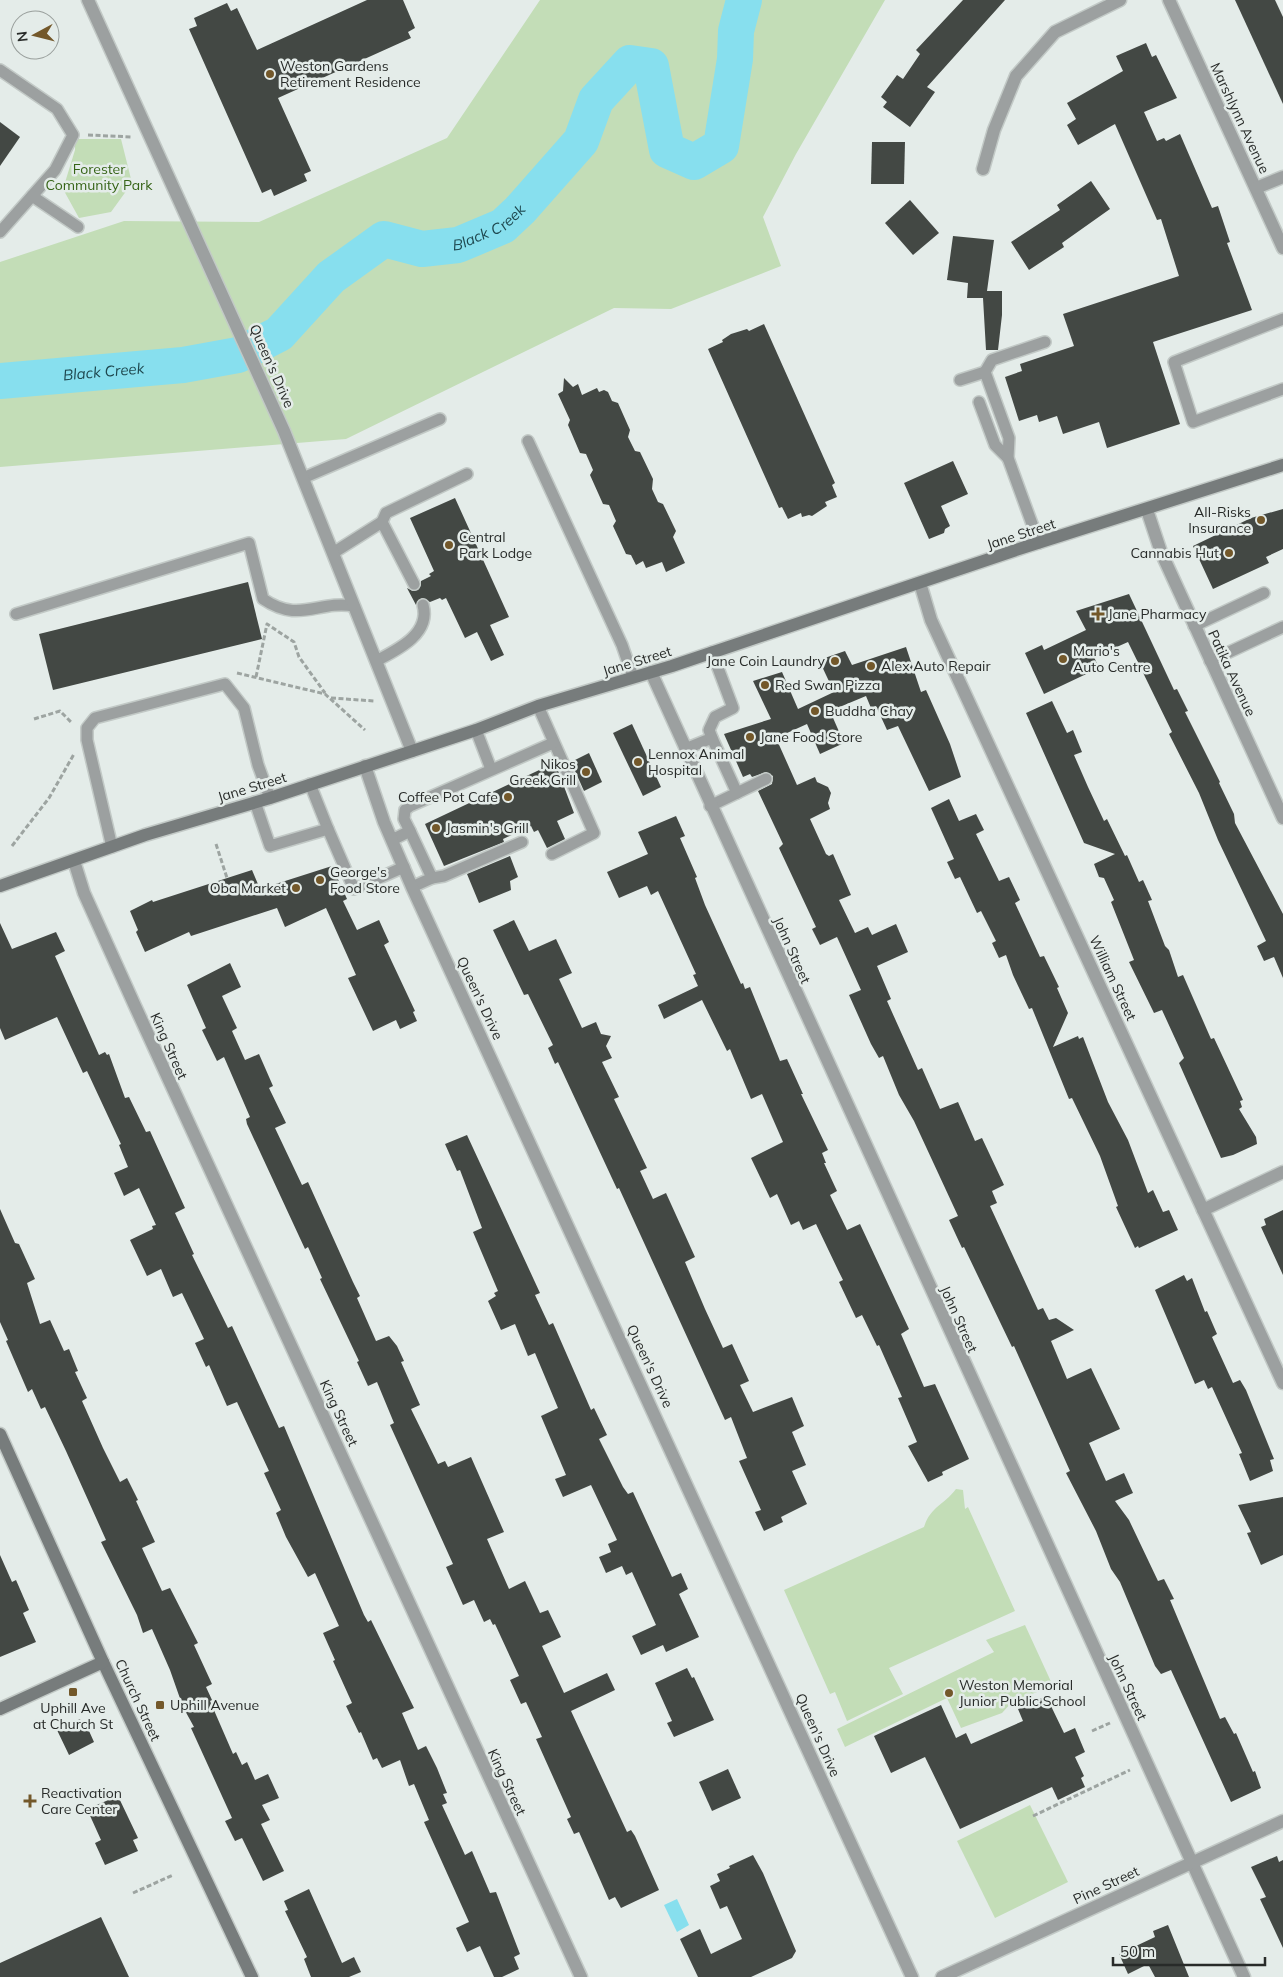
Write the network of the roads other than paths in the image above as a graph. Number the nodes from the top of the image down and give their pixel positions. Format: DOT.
graph roads {
  1 [pos="88,0"];
  2 [pos="1120,0"];
  3 [pos="1169,0"];
  4 [pos="0,70"];
  5 [pos="983,169"];
  6 [pos="1283,177"];
  7 [pos="1256,188"];
  8 [pos="32,196"];
  9 [pos="78,227"];
  10 [pos="0,232"];
  11 [pos="1283,248"];
  12 [pos="1283,319"];
  13 [pos="1046,342"];
  14 [pos="986,372"];
  15 [pos="960,380"];
  16 [pos="1283,389"];
  17 [pos="979,402"];
  18 [pos="440,419"];
  19 [pos="528,442"];
  20 [pos="1008,458"];
  21 [pos="1283,465"];
  22 [pos="467,474"];
  23 [pos="303,478"];
  24 [pos="1147,510"];
  25 [pos="382,522"];
  26 [pos="1039,543"];
  27 [pos="333,553"];
  28 [pos="920,583"];
  29 [pos="414,584"];
  30 [pos="1264,594"];
  31 [pos="423,605"];
  32 [pos="354,606"];
  33 [pos="16,614"];
  34 [pos="1194,626"];
  35 [pos="1283,627"];
  36 [pos="712,652"];
  37 [pos="1210,661"];
  38 [pos="376,662"];
  39 [pos="651,672"];
  40 [pos="633,677"];
  41 [pos="538,706"];
  42 [pos="476,730"];
  43 [pos="712,738"];
  44 [pos="553,743"];
  45 [pos="685,749"];
  46 [pos="412,751"];
  47 [pos="365,766"];
  48 [pos="491,769"];
  49 [pos="766,779"];
  50 [pos="310,784"];
  51 [pos="737,793"];
  52 [pos="270,798"];
  53 [pos="256,802"];
  54 [pos="710,806"];
  55 [pos="1283,818"];
  56 [pos="328,829"];
  57 [pos="410,831"];
  58 [pos="392,840"];
  59 [pos="522,842"];
  60 [pos="112,847"];
  61 [pos="552,854"];
  62 [pos="74,861"];
  63 [pos="404,867"];
  64 [pos="432,878"];
  65 [pos="0,886"];
  66 [pos="412,886"];
  67 [pos="1283,1172"];
  68 [pos="1203,1210"];
  69 [pos="1283,1383"];
  70 [pos="0,1434"];
  71 [pos="103,1662"];
  72 [pos="0,1709"];
  73 [pos="1283,1821"];
  74 [pos="1191,1862"];
  75 [pos="252,1977"];
  76 [pos="580,1977"];
  77 [pos="912,1977"];
  78 [pos="942,1977"];
  79 [pos="1244,1977"];
  1 -- 23 [label="street, Queen's Drive"];
  2 -- 5 [label="street"];
  3 -- 7 [label="street, Marshlynn Avenue"];
  4 -- 8 [label="lane"];
  6 -- 7 [label="street"];
  7 -- 11 [label="street, Marshlynn Avenue"];
  8 -- 9 [label="lane"];
  8 -- 10 [label="lane"];
  12 -- 16 [label="lane"];
  13 -- 14 [label="lane"];
  14 -- 15 [label="lane"];
  14 -- 20 [label="lane"];
  17 -- 20 [label="lane"];
  18 -- 23 [label="lane"];
  19 -- 40 [label="lane"];
  20 -- 26 [label="lane"];
  21 -- 24 [label="main road, Jane Street"];
  22 -- 25 [label="lane"];
  23 -- 27 [label="street, Queen's Drive"];
  24 -- 26 [label="main road, Jane Street"];
  24 -- 34 [label="street, Patika Avenue"];
  25 -- 27 [label="lane"];
  25 -- 29 [label="lane"];
  26 -- 28 [label="main road, Jane Street"];
  27 -- 32 [label="street, Queen's Drive"];
  28 -- 36 [label="main road, Jane Street"];
  28 -- 68 [label="street, William Street"];
  30 -- 34 [label="lane"];
  31 -- 38 [label="lane"];
  32 -- 33 [label="lane"];
  32 -- 38 [label="street, Queen's Drive"];
  34 -- 37 [label="street, Patika Avenue"];
  35 -- 37 [label="lane"];
  36 -- 39 [label="main road, Jane Street"];
  36 -- 43 [label="lane"];
  37 -- 55 [label="street, Patika Avenue"];
  38 -- 46 [label="street, Queen's Drive"];
  39 -- 40 [label="main road, Jane Street"];
  39 -- 45 [label="street, John Street"];
  40 -- 41 [label="main road, Jane Street"];
  41 -- 42 [label="main road, Jane Street"];
  41 -- 44 [label="lane"];
  42 -- 46 [label="main road, Jane Street"];
  42 -- 48 [label="lane"];
  43 -- 45 [label="lane"];
  43 -- 51 [label="lane"];
  44 -- 48 [label="lane"];
  44 -- 61 [label="lane"];
  45 -- 54 [label="street, John Street"];
  46 -- 47 [label="main road, Jane Street"];
  47 -- 50 [label="main road, Jane Street"];
  47 -- 58 [label="street, Queen's Drive"];
  48 -- 57 [label="lane"];
  49 -- 51 [label="lane"];
  50 -- 52 [label="main road, Jane Street"];
  50 -- 56 [label="lane"];
  51 -- 54 [label="lane"];
  52 -- 53 [label="main road, Jane Street"];
  52 -- 60 [label="lane"];
  53 -- 56 [label="lane"];
  53 -- 60 [label="main road, Jane Street"];
  54 -- 74 [label="street, John Street"];
  56 -- 63 [label="lane"];
  57 -- 58 [label="lane"];
  57 -- 64 [label="lane"];
  58 -- 63 [label="street, Queen's Drive"];
  59 -- 64 [label="lane"];
  60 -- 62 [label="main road, Jane Street"];
  62 -- 65 [label="main road, Jane Street"];
  62 -- 76 [label="street, King Street"];
  63 -- 66 [label="street, Queen's Drive"];
  64 -- 66 [label="lane"];
  66 -- 77 [label="street, Queen's Drive"];
  67 -- 68 [label="street"];
  68 -- 69 [label="street, William Street"];
  70 -- 71 [label="main road, Church Street"];
  71 -- 72 [label="main road"];
  71 -- 75 [label="main road, Church Street"];
  73 -- 74 [label="street, Pine Street"];
  74 -- 78 [label="street, Pine Street"];
  74 -- 79 [label="street, John Street"];
}
